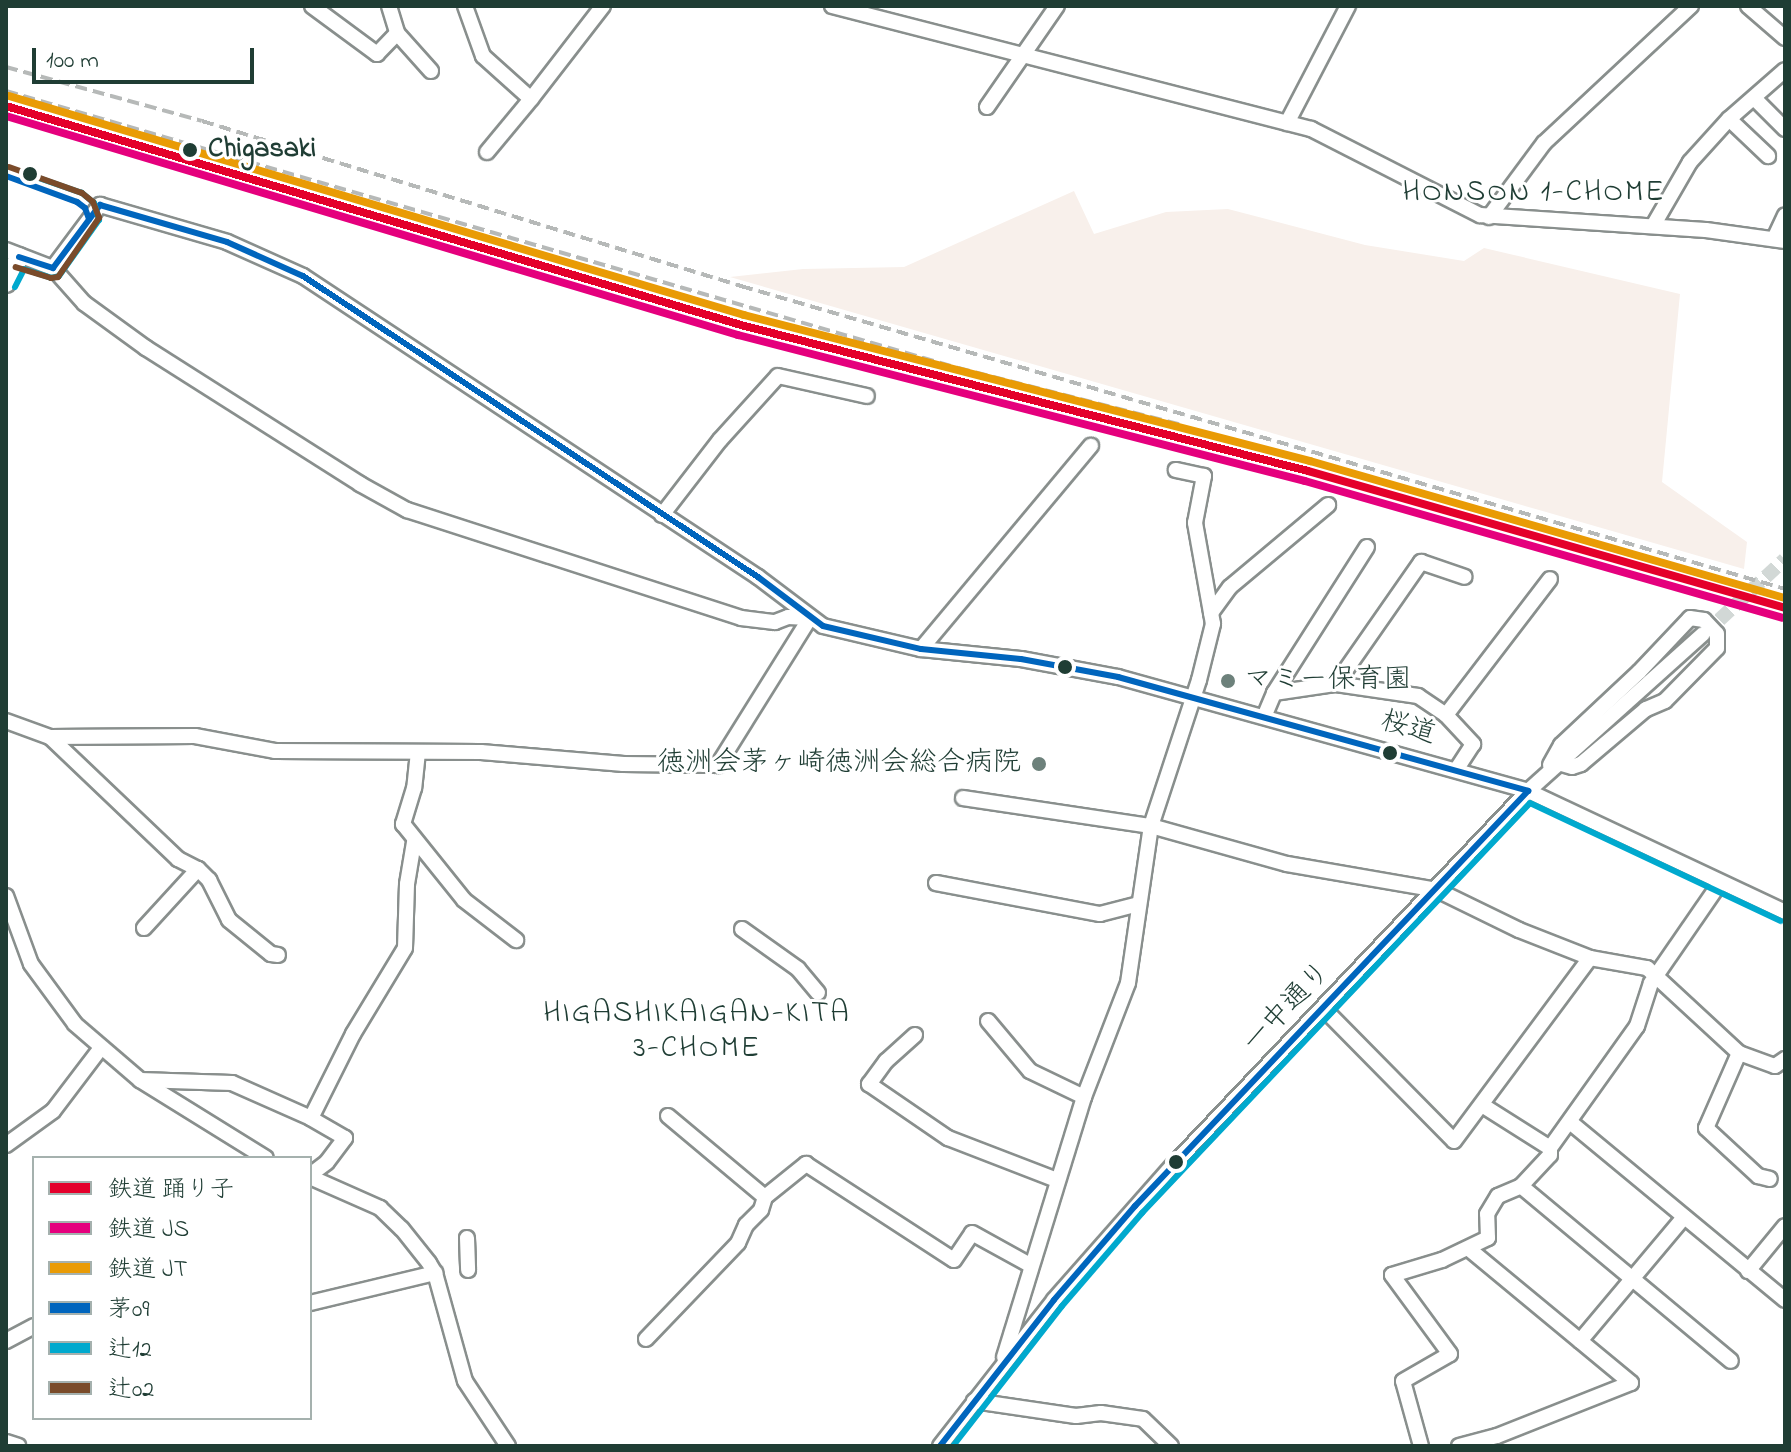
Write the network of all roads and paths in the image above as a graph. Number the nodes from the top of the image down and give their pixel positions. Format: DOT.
graph roads {
  1 [pos="312,6"];
  2 [pos="389,6"];
  3 [pos="603,6"];
  4 [pos="832,6"];
  5 [pos="1057,6"];
  6 [pos="1348,6"];
  7 [pos="1691,6"];
  8 [pos="1748,6"];
  9 [pos="471,9"];
  10 [pos="860,10"];
  11 [pos="397,33"];
  12 [pos="1785,38"];
  13 [pos="1025,54"];
  14 [pos="1785,70"];
  15 [pos="431,71"];
  16 [pos="1754,98"];
  17 [pos="531,99"];
  18 [pos="987,107"];
  19 [pos="1729,119"];
  20 [pos="1287,123"];
  21 [pos="1785,129"];
  22 [pos="487,152"];
  23 [pos="1768,156"];
  24 [pos="1785,215"];
  25 [pos="1489,217"];
  26 [pos="1653,226"];
  27 [pos="1780,240"];
  28 [pos="12,254"];
  29 [pos="53,268"];
  30 [pos="6,283"];
  31 [pos="867,396"];
  32 [pos="1091,446"];
  33 [pos="1176,470"];
  34 [pos="1328,505"];
  35 [pos="662,515"];
  36 [pos="1367,547"];
  37 [pos="1465,577"];
  38 [pos="1550,579"];
  39 [pos="1211,613"];
  40 [pos="810,618"];
  41 [pos="1703,634"];
  42 [pos="921,649"];
  43 [pos="1336,684"];
  44 [pos="1274,693"];
  45 [pos="1194,697"];
  46 [pos="1446,715"];
  47 [pos="1264,717"];
  48 [pos="6,721"];
  49 [pos="50,737"];
  50 [pos="418,752"];
  51 [pos="1558,763"];
  52 [pos="1456,770"];
  53 [pos="1544,776"];
  54 [pos="1528,791"];
  55 [pos="963,798"];
  56 [pos="1151,826"];
  57 [pos="414,842"];
  58 [pos="198,869"];
  59 [pos="936,883"];
  60 [pos="1720,883"];
  61 [pos="1437,890"];
  62 [pos="6,896"];
  63 [pos="1139,904"];
  64 [pos="1785,912"];
  65 [pos="144,928"];
  66 [pos="742,929"];
  67 [pos="516,940"];
  68 [pos="278,955"];
  69 [pos="1590,958"];
  70 [pos="1659,976"];
  71 [pos="818,993"];
  72 [pos="1324,1009"];
  73 [pos="988,1021"];
  74 [pos="915,1035"];
  75 [pos="100,1049"];
  76 [pos="1739,1053"];
  77 [pos="1783,1063"];
  78 [pos="140,1080"];
  79 [pos="1084,1097"];
  80 [pos="1482,1105"];
  81 [pos="668,1116"];
  82 [pos="311,1118"];
  83 [pos="1570,1122"];
  84 [pos="6,1145"];
  85 [pos="1550,1148"];
  86 [pos="263,1156"];
  87 [pos="312,1174"];
  88 [pos="312,1177"];
  89 [pos="1770,1179"];
  90 [pos="1057,1180"];
  91 [pos="1521,1186"];
  92 [pos="765,1197"];
  93 [pos="1684,1217"];
  94 [pos="1785,1226"];
  95 [pos="467,1238"];
  96 [pos="1469,1249"];
  97 [pos="1030,1265"];
  98 [pos="468,1270"];
  99 [pos="1748,1271"];
  100 [pos="435,1273"];
  101 [pos="1632,1279"];
  102 [pos="1785,1300"];
  103 [pos="312,1303"];
  104 [pos="32,1327"];
  105 [pos="646,1339"];
  106 [pos="6,1341"];
  107 [pos="1580,1341"];
  108 [pos="1731,1361"];
  109 [pos="1001,1366"];
  110 [pos="974,1401"];
  111 [pos="1499,1441"];
  112 [pos="6,1442"];
  113 [pos="944,1444"];
  114 [pos="18,1446"];
  115 [pos="508,1446"];
  116 [pos="1171,1446"];
  117 [pos="1421,1446"];
  118 [pos="1459,1446"];
  1 -- 11 [label="street"];
  2 -- 11 [label="street"];
  3 -- 17 [label="street"];
  4 -- 10 [label="street"];
  5 -- 13 [label="street"];
  6 -- 20 [label="street"];
  7 -- 25 [label="street"];
  8 -- 12 [label="street"];
  9 -- 17 [label="street"];
  10 -- 13 [label="street"];
  11 -- 15 [label="street"];
  13 -- 18 [label="street"];
  13 -- 20 [label="street"];
  14 -- 16 [label="street"];
  16 -- 19 [label="street"];
  16 -- 21 [label="street"];
  17 -- 22 [label="street"];
  19 -- 23 [label="street"];
  19 -- 26 [label="street"];
  20 -- 25 [label="street"];
  24 -- 27 [label="street"];
  25 -- 26 [label="street"];
  26 -- 27 [label="street"];
  28 -- 29 [label="street"];
  28 -- 30 [label="main road"];
  29 -- 35 [label="street"];
  29 -- 40 [label="street"];
  31 -- 35 [label="street"];
  32 -- 42 [label="street"];
  33 -- 39 [label="street"];
  34 -- 39 [label="street"];
  35 -- 40 [label="street"];
  36 -- 44 [label="street"];
  37 -- 43 [label="street"];
  38 -- 46 [label="street"];
  39 -- 45 [label="street"];
  40 -- 42 [label="street, 桜道"];
  40 -- 50 [label="street"];
  41 -- 51 [label="street, 一中通り"];
  42 -- 45 [label="street, 桜道"];
  43 -- 44 [label="street"];
  43 -- 46 [label="street"];
  44 -- 47 [label="street"];
  45 -- 47 [label="street, 桜道"];
  45 -- 56 [label="street"];
  46 -- 52 [label="street"];
  47 -- 52 [label="street, 桜道"];
  48 -- 49 [label="street"];
  49 -- 50 [label="street"];
  49 -- 58 [label="street"];
  50 -- 57 [label="street"];
  51 -- 53 [label="street, 一中通り"];
  51 -- 53 [label="street"];
  52 -- 54 [label="street, 桜道"];
  53 -- 54 [label="street, 一中通り"];
  54 -- 60 [label="street, 桜道"];
  54 -- 61 [label="street, 一中通り"];
  55 -- 56 [label="street"];
  56 -- 61 [label="street"];
  56 -- 63 [label="street"];
  57 -- 67 [label="street"];
  57 -- 82 [label="street"];
  58 -- 65 [label="street"];
  58 -- 68 [label="street"];
  59 -- 63 [label="street"];
  60 -- 64 [label="street, 桜道"];
  60 -- 70 [label="street"];
  61 -- 69 [label="street"];
  61 -- 72 [label="street, 一中通り"];
  62 -- 75 [label="street"];
  63 -- 79 [label="street"];
  66 -- 71 [label="street"];
  69 -- 70 [label="street"];
  69 -- 80 [label="street"];
  70 -- 76 [label="street"];
  70 -- 83 [label="street"];
  72 -- 80 [label="street"];
  72 -- 109 [label="street, 一中通り"];
  73 -- 79 [label="street"];
  74 -- 90 [label="street"];
  75 -- 78 [label="street"];
  75 -- 84 [label="street"];
  76 -- 77 [label="street"];
  76 -- 89 [label="street"];
  78 -- 82 [label="street"];
  78 -- 86 [label="street"];
  79 -- 90 [label="street"];
  80 -- 85 [label="street"];
  81 -- 92 [label="street"];
  82 -- 87 [label="street"];
  83 -- 85 [label="street"];
  83 -- 93 [label="street"];
  85 -- 91 [label="street"];
  88 -- 100 [label="street"];
  90 -- 97 [label="street"];
  91 -- 96 [label="street"];
  91 -- 101 [label="street"];
  92 -- 97 [label="street"];
  92 -- 105 [label="street"];
  93 -- 99 [label="street"];
  93 -- 101 [label="street"];
  94 -- 99 [label="street"];
  95 -- 98 [label="street"];
  96 -- 107 [label="street"];
  96 -- 117 [label="street"];
  97 -- 109 [label="street"];
  99 -- 102 [label="street"];
  100 -- 103 [label="street"];
  100 -- 115 [label="street"];
  101 -- 107 [label="street"];
  101 -- 108 [label="street"];
  104 -- 106 [label="street"];
  107 -- 111 [label="street"];
  109 -- 110 [label="street, 一中通り"];
  110 -- 113 [label="street, 一中通り"];
  110 -- 116 [label="street"];
  111 -- 118 [label="street"];
  112 -- 114 [label="street"];
}
